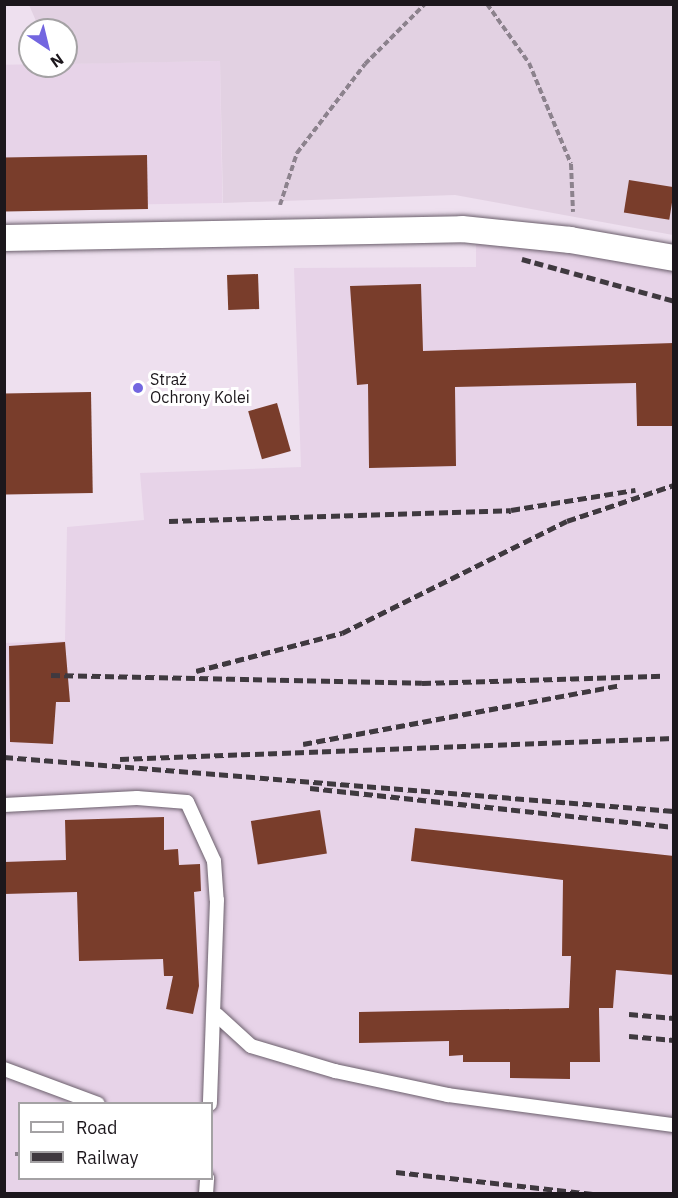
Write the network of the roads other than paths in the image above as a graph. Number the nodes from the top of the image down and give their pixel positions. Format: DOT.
graph roads {
  1 [pos="4,238"];
  2 [pos="674,258"];
  3 [pos="4,805"];
  4 [pos="217,1015"];
  5 [pos="4,1069"];
  6 [pos="93,1102"];
  7 [pos="210,1102"];
  8 [pos="674,1125"];
  1 -- 2 [label="street"];
  3 -- 4 [label="lane"];
  4 -- 7 [label="lane"];
  4 -- 8 [label="lane"];
  5 -- 6 [label="lane"];
}
